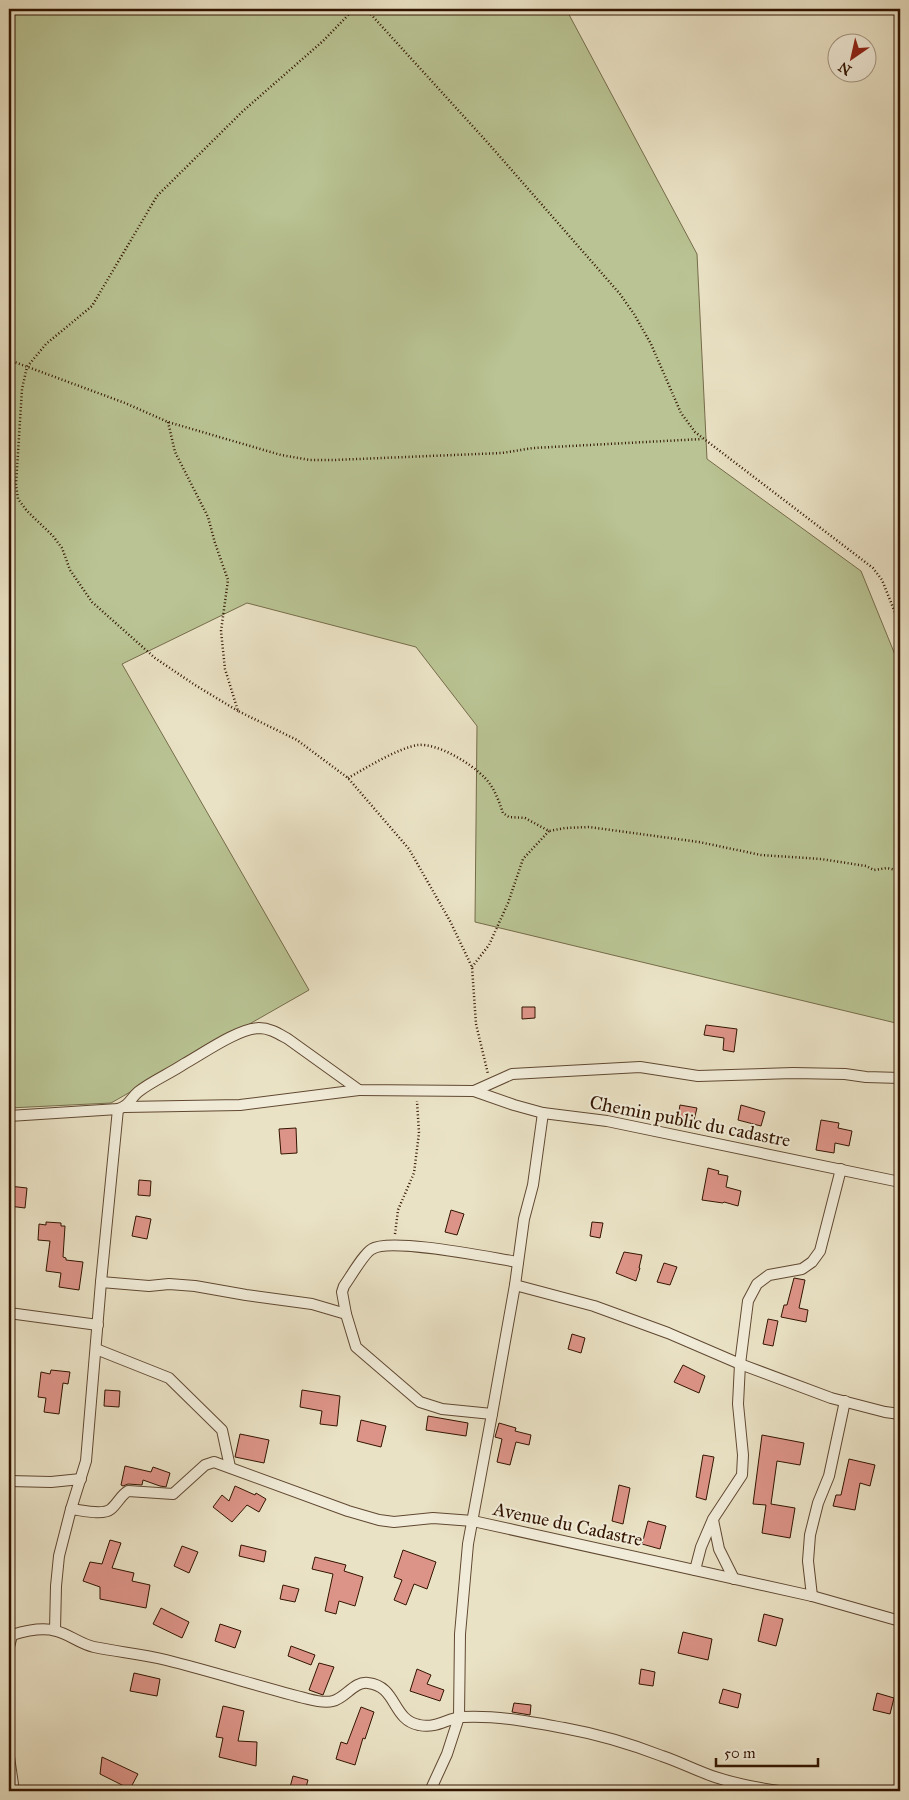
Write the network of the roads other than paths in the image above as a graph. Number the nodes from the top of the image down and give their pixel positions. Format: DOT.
graph roads {
  1 [pos="900,1078"];
  2 [pos="359,1090"];
  3 [pos="474,1091"];
  4 [pos="122,1108"];
  5 [pos="543,1113"];
  6 [pos="9,1116"];
  7 [pos="841,1169"];
  8 [pos="900,1182"];
  9 [pos="518,1262"];
  10 [pos="101,1282"];
  11 [pos="515,1285"];
  12 [pos="9,1313"];
  13 [pos="346,1314"];
  14 [pos="98,1325"];
  15 [pos="96,1349"];
  16 [pos="740,1364"];
  17 [pos="845,1401"];
  18 [pos="492,1414"];
  19 [pos="900,1414"];
  20 [pos="230,1467"];
  21 [pos="81,1479"];
  22 [pos="9,1481"];
  23 [pos="71,1509"];
  24 [pos="713,1519"];
  25 [pos="473,1522"];
  26 [pos="695,1570"];
  27 [pos="734,1579"];
  28 [pos="812,1596"];
  29 [pos="900,1621"];
  30 [pos="55,1630"];
  31 [pos="10,1634"];
  32 [pos="9,1646"];
  33 [pos="459,1717"];
  34 [pos="9,1757"];
  35 [pos="14,1791"];
  36 [pos="430,1791"];
  37 [pos="779,1791"];
  1 -- 3 [label="street"];
  2 -- 3 [label="street"];
  2 -- 4 [label="street"];
  2 -- 4 [label="street"];
  3 -- 5 [label="street, Chemin public du cadastre"];
  4 -- 6 [label="street"];
  4 -- 10 [label="street"];
  5 -- 7 [label="street, Chemin public du cadastre"];
  5 -- 9 [label="street"];
  7 -- 8 [label="street, Chemin public du cadastre"];
  7 -- 16 [label="street"];
  9 -- 11 [label="street"];
  9 -- 13 [label="street"];
  10 -- 13 [label="street"];
  10 -- 14 [label="street"];
  11 -- 16 [label="street"];
  11 -- 18 [label="street"];
  12 -- 14 [label="street"];
  13 -- 18 [label="street"];
  14 -- 15 [label="street"];
  15 -- 20 [label="street"];
  15 -- 21 [label="street"];
  16 -- 17 [label="street"];
  16 -- 24 [label="street"];
  17 -- 19 [label="street"];
  17 -- 28 [label="street"];
  18 -- 25 [label="street"];
  20 -- 23 [label="street, Avenue du Cadastre"];
  20 -- 25 [label="street, Avenue du Cadastre"];
  21 -- 22 [label="street"];
  21 -- 23 [label="street"];
  23 -- 30 [label="street"];
  24 -- 26 [label="street"];
  24 -- 27 [label="street"];
  25 -- 26 [label="street, Avenue du Cadastre"];
  25 -- 33 [label="street"];
  26 -- 27 [label="street, Avenue du Cadastre"];
  27 -- 28 [label="street, Avenue du Cadastre"];
  28 -- 29 [label="street, Avenue du Cadastre"];
  30 -- 31 [label="street"];
  30 -- 33 [label="street"];
  31 -- 32 [label="street"];
  33 -- 36 [label="street"];
  33 -- 37 [label="street"];
  34 -- 35 [label="street"];
}
